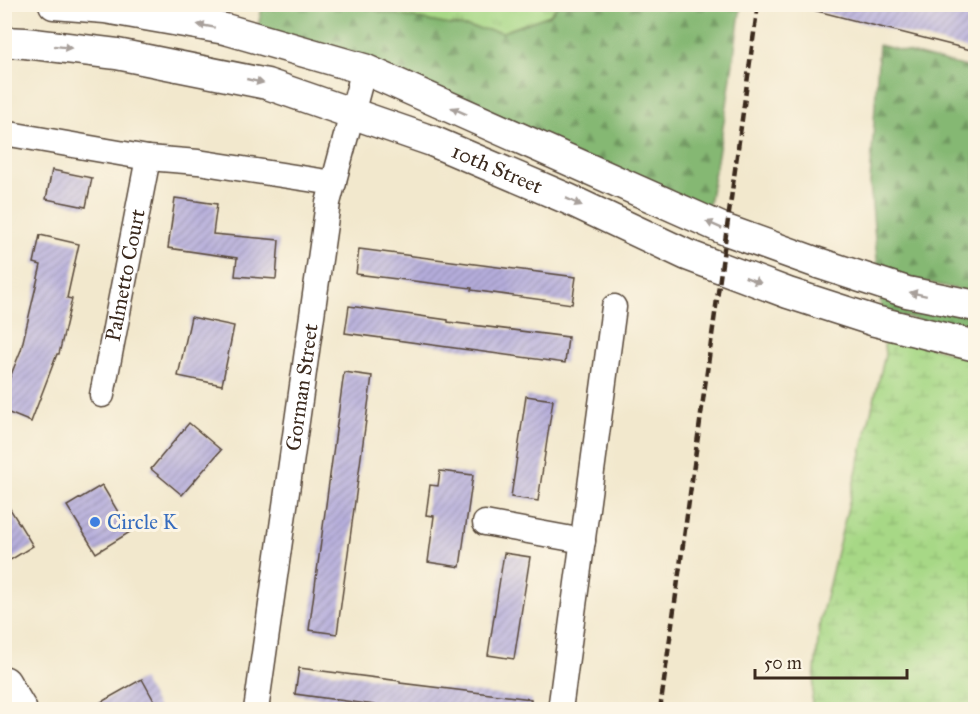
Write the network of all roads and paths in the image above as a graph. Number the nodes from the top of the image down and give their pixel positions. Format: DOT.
graph roads {
  1 [pos="54,4"];
  2 [pos="4,42"];
  3 [pos="364,69"];
  4 [pos="352,112"];
  5 [pos="4,133"];
  6 [pos="148,158"];
  7 [pos="334,183"];
  8 [pos="648,195"];
  9 [pos="633,229"];
  10 [pos="815,262"];
  11 [pos="809,300"];
  12 [pos="975,306"];
  13 [pos="614,307"];
  14 [pos="975,346"];
  15 [pos="102,395"];
  16 [pos="485,523"];
  17 [pos="583,541"];
  18 [pos="5,683"];
  19 [pos="20,710"];
  20 [pos="256,710"];
  21 [pos="560,710"];
  3 -- 1 [label="street, 10th Street, one-way"];
  2 -- 4 [label="street, 10th Street, one-way"];
  3 -- 4 [label="street, Gorman Street"];
  8 -- 3 [label="street, 10th Street, one-way"];
  4 -- 7 [label="street, Gorman Street"];
  4 -- 9 [label="street, 10th Street, one-way"];
  5 -- 6 [label="street"];
  6 -- 7 [label="street"];
  6 -- 15 [label="street, Palmetto Court"];
  7 -- 20 [label="street, Gorman Street"];
  8 -- 9 [label="street"];
  10 -- 8 [label="street, 10th Street, one-way"];
  9 -- 11 [label="street, 10th Street, one-way"];
  10 -- 11 [label="street"];
  12 -- 10 [label="street, 10th Street, one-way"];
  11 -- 14 [label="street, 10th Street"];
  13 -- 17 [label="street"];
  16 -- 17 [label="street"];
  17 -- 21 [label="street"];
  18 -- 19 [label="main road"];
}
